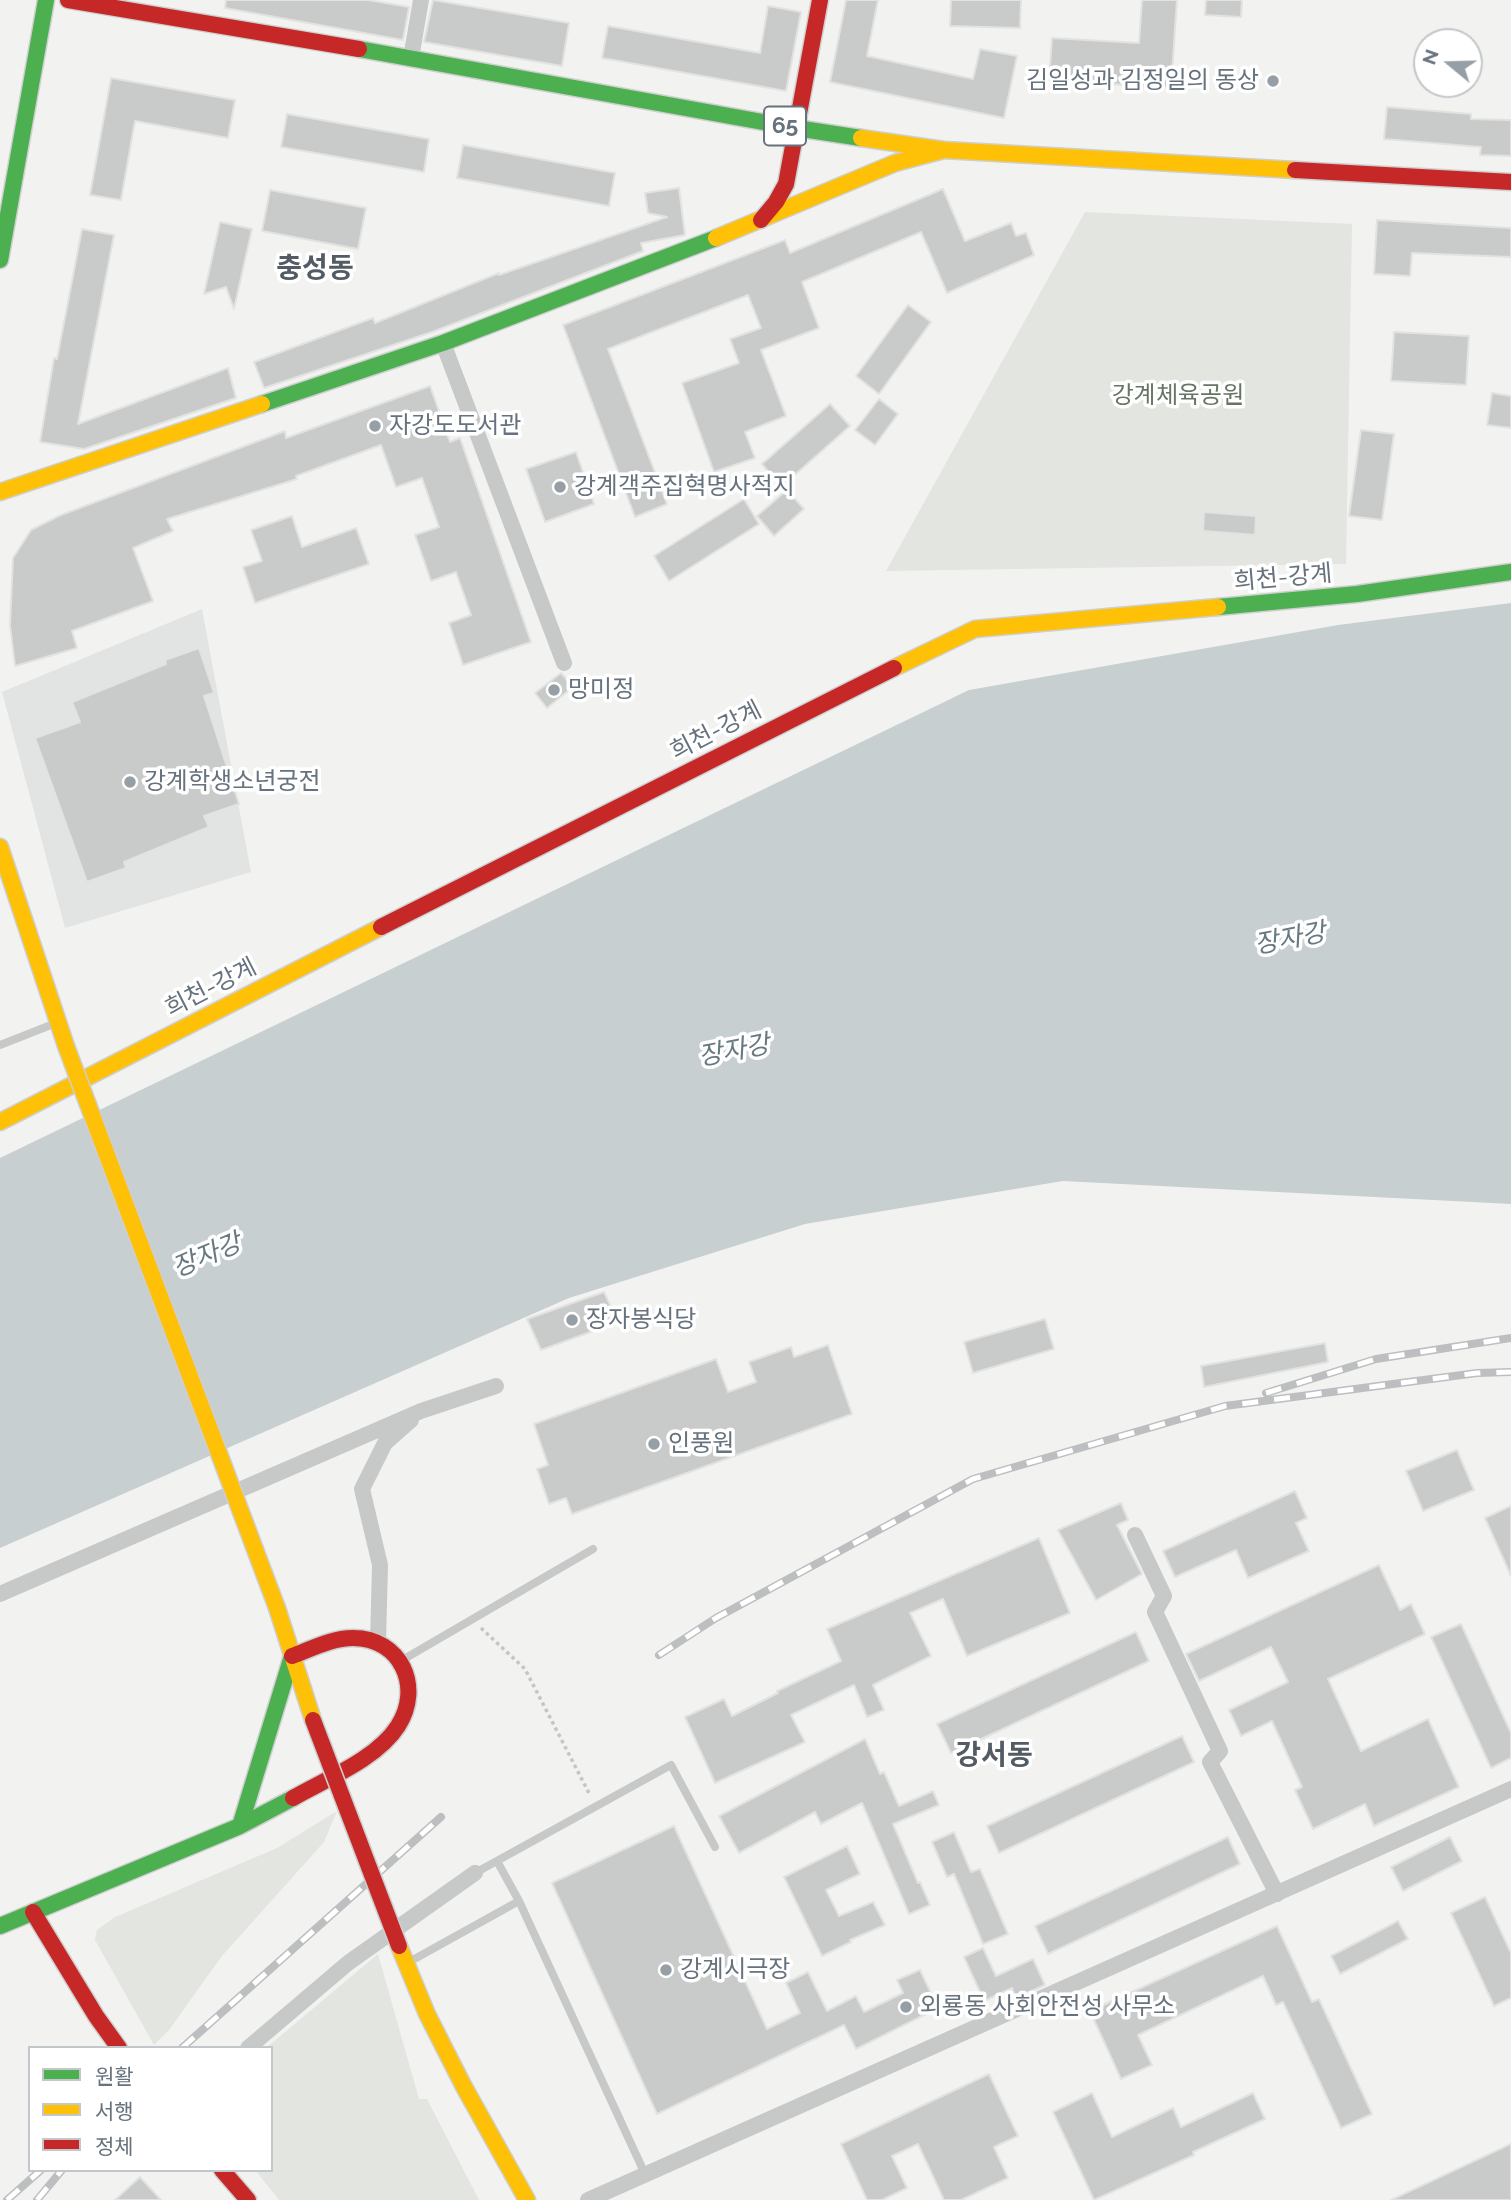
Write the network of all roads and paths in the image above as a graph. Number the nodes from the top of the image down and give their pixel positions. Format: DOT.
graph roads {
  1 [pos="46,0"];
  2 [pos="68,0"];
  3 [pos="421,0"];
  4 [pos="820,0"];
  5 [pos="157,8"];
  6 [pos="411,58"];
  7 [pos="796,128"];
  8 [pos="944,150"];
  9 [pos="1511,182"];
  10 [pos="760,221"];
  11 [pos="0,260"];
  12 [pos="443,343"];
  13 [pos="0,492"];
  14 [pos="1511,572"];
  15 [pos="564,663"];
  16 [pos="0,847"];
  17 [pos="59,1022"];
  18 [pos="0,1045"];
  19 [pos="0,1122"];
  20 [pos="496,1386"];
  21 [pos="421,1411"];
  22 [pos="1135,1535"];
  23 [pos="593,1549"];
  24 [pos="0,1594"];
  25 [pos="471,1620"];
  26 [pos="378,1642"];
  27 [pos="291,1656"];
  28 [pos="401,1661"];
  29 [pos="1510,1793"];
  30 [pos="596,1807"];
  31 [pos="240,1826"];
  32 [pos="715,1847"];
  33 [pos="497,1861"];
  34 [pos="475,1873"];
  35 [pos="1277,1894"];
  36 [pos="519,1901"];
  37 [pos="33,1912"];
  38 [pos="0,1926"];
  39 [pos="406,1964"];
  40 [pos="117,2046"];
  41 [pos="250,2046"];
  42 [pos="224,2172"];
  43 [pos="645,2174"];
  44 [pos="248,2200"];
  45 [pos="527,2200"];
  46 [pos="588,2200"];
  1 -- 11 [label="main road"];
  2 -- 5 [label="main road, 65"];
  3 -- 6 [label="street"];
  4 -- 7 [label="main road"];
  5 -- 6 [label="main road, 65"];
  6 -- 7 [label="main road, 65"];
  7 -- 8 [label="main road, 65"];
  7 -- 10 [label="main road"];
  8 -- 9 [label="main road, 65"];
  8 -- 10 [label="main road"];
  10 -- 12 [label="main road"];
  12 -- 13 [label="main road"];
  12 -- 15 [label="street"];
  14 -- 19 [label="main road, 희천-강계"];
  16 -- 17 [label="main road"];
  17 -- 18 [label="lane"];
  17 -- 27 [label="main road, bridge"];
  20 -- 21 [label="street"];
  21 -- 24 [label="street"];
  21 -- 26 [label="street"];
  22 -- 35 [label="street"];
  23 -- 25 [label="lane"];
  25 -- 28 [label="lane"];
  25 -- 30 [label="path"];
  26 -- 27 [label="main road"];
  26 -- 28 [label="main road"];
  27 -- 31 [label="main road"];
  27 -- 39 [label="main road, bridge"];
  28 -- 31 [label="main road"];
  29 -- 35 [label="street"];
  30 -- 32 [label="lane"];
  30 -- 33 [label="lane"];
  31 -- 37 [label="main road"];
  33 -- 34 [label="lane"];
  33 -- 36 [label="lane"];
  34 -- 41 [label="street"];
  35 -- 43 [label="street"];
  36 -- 39 [label="lane"];
  36 -- 43 [label="lane"];
  37 -- 38 [label="main road"];
  37 -- 40 [label="main road"];
  39 -- 45 [label="main road"];
  42 -- 44 [label="main road"];
  43 -- 46 [label="street"];
}
